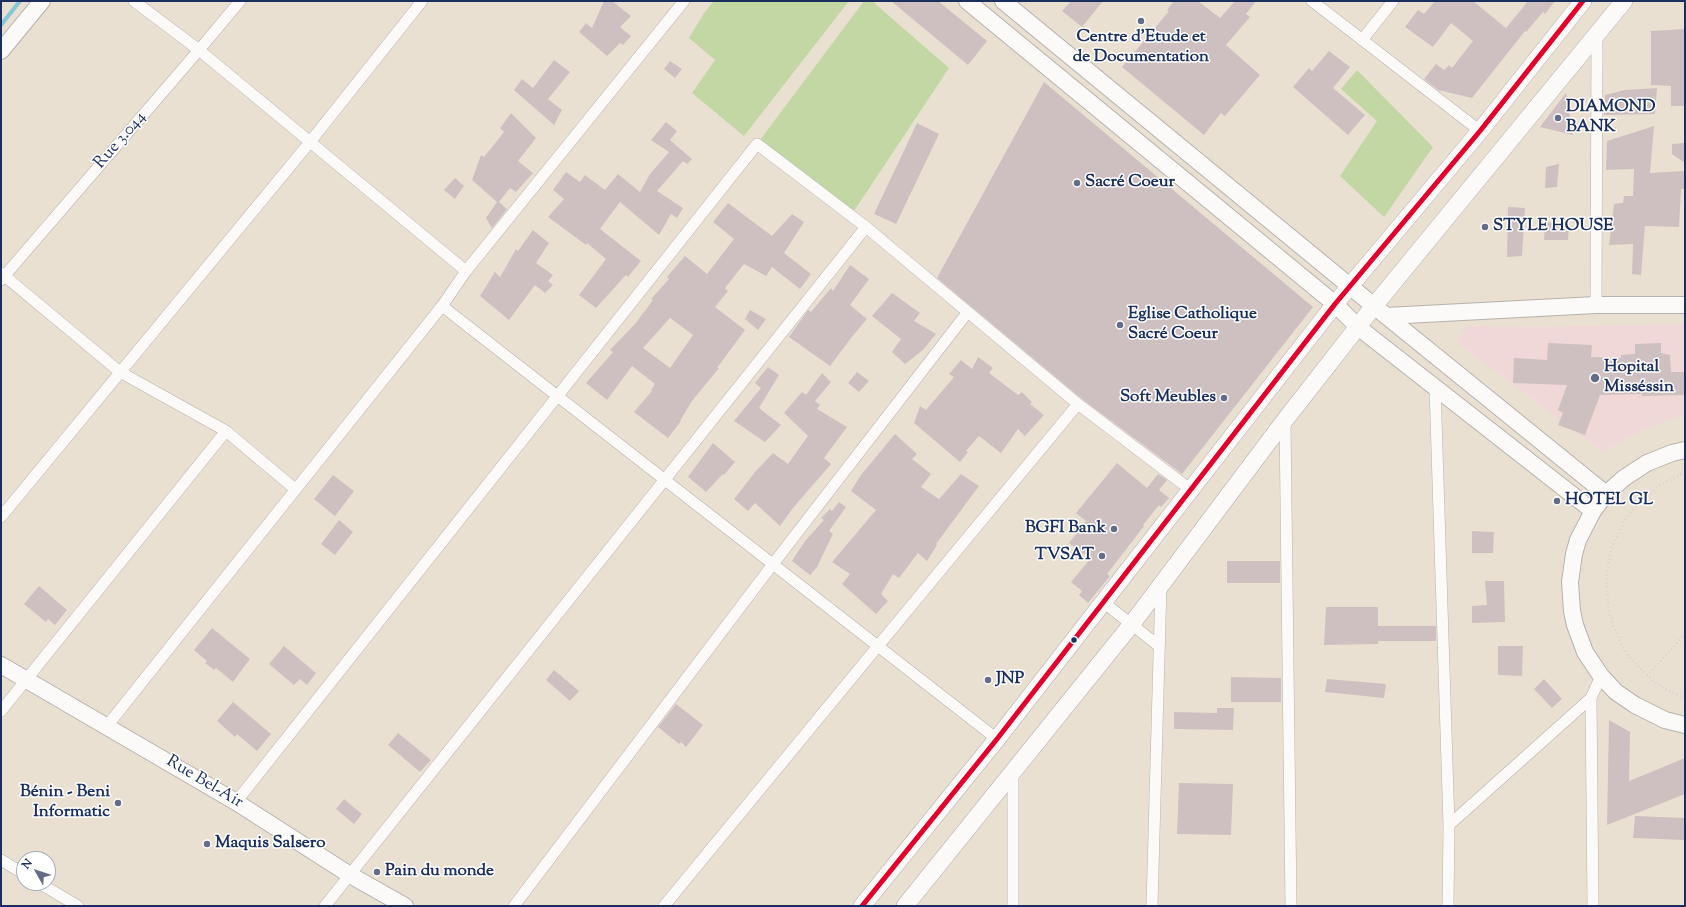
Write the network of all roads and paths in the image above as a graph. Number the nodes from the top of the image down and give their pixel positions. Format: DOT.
graph roads {
  1 [pos="42,1"];
  2 [pos="134,1"];
  3 [pos="240,1"];
  4 [pos="422,1"];
  5 [pos="684,1"];
  6 [pos="967,1"];
  7 [pos="1003,1"];
  8 [pos="1312,1"];
  9 [pos="1393,1"];
  10 [pos="1583,1"];
  11 [pos="1624,1"];
  12 [pos="1597,36"];
  13 [pos="1362,40"];
  14 [pos="199,50"];
  15 [pos="1,51"];
  16 [pos="1480,131"];
  17 [pos="310,142"];
  18 [pos="866,227"];
  19 [pos="466,271"];
  20 [pos="2,276"];
  21 [pos="1351,285"];
  22 [pos="1335,304"];
  23 [pos="1596,305"];
  24 [pos="1685,305"];
  25 [pos="442,306"];
  26 [pos="1380,311"];
  27 [pos="967,313"];
  28 [pos="1358,327"];
  29 [pos="120,372"];
  30 [pos="1435,388"];
  31 [pos="557,396"];
  32 [pos="1078,404"];
  33 [pos="1285,420"];
  34 [pos="226,431"];
  35 [pos="1685,450"];
  36 [pos="1685,472"];
  37 [pos="664,479"];
  38 [pos="295,488"];
  39 [pos="1191,490"];
  40 [pos="1606,494"];
  41 [pos="1593,512"];
  42 [pos="1,517"];
  43 [pos="773,564"];
  44 [pos="1161,584"];
  45 [pos="1103,602"];
  46 [pos="1131,625"];
  47 [pos="1685,634"];
  48 [pos="878,646"];
  49 [pos="1159,646"];
  50 [pos="1,665"];
  51 [pos="1601,676"];
  52 [pos="1648,676"];
  53 [pos="27,681"];
  54 [pos="1591,698"];
  55 [pos="1685,698"];
  56 [pos="1,711"];
  57 [pos="1685,725"];
  58 [pos="107,726"];
  59 [pos="997,739"];
  60 [pos="1013,771"];
  61 [pos="236,802"];
  62 [pos="1449,825"];
  63 [pos="1,860"];
  64 [pos="16,869"];
  65 [pos="350,875"];
  66 [pos="53,891"];
  67 [pos="78,906"];
  68 [pos="325,906"];
  69 [pos="405,906"];
  70 [pos="514,906"];
  71 [pos="664,906"];
  72 [pos="862,906"];
  73 [pos="905,906"];
  74 [pos="1013,906"];
  75 [pos="1152,906"];
  76 [pos="1291,906"];
  77 [pos="1448,906"];
  78 [pos="1593,906"];
  1 -- 15 [label="main road"];
  2 -- 14 [label="street"];
  3 -- 14 [label="street, Rue 3.044"];
  4 -- 17 [label="street"];
  5 -- 19 [label="street"];
  6 -- 22 [label="main road"];
  7 -- 21 [label="main road"];
  8 -- 13 [label="street"];
  9 -- 13 [label="street"];
  10 -- 16 [label="main road"];
  11 -- 12 [label="main road"];
  12 -- 23 [label="street"];
  12 -- 26 [label="main road"];
  13 -- 16 [label="street"];
  14 -- 17 [label="street"];
  14 -- 20 [label="street, Rue 3.044"];
  16 -- 21 [label="main road"];
  17 -- 19 [label="street"];
  17 -- 29 [label="street"];
  18 -- 27 [label="street"];
  18 -- 31 [label="street"];
  18 -- 37 [label="street"];
  19 -- 25 [label="street"];
  20 -- 29 [label="street"];
  21 -- 22 [label="main road"];
  21 -- 26 [label="main road"];
  22 -- 28 [label="main road"];
  22 -- 39 [label="main road"];
  23 -- 24 [label="main road"];
  23 -- 26 [label="main road"];
  25 -- 31 [label="street"];
  25 -- 38 [label="street"];
  26 -- 28 [label="main road"];
  26 -- 40 [label="main road"];
  27 -- 32 [label="street"];
  27 -- 43 [label="street"];
  28 -- 30 [label="main road"];
  28 -- 33 [label="main road"];
  29 -- 34 [label="street"];
  29 -- 42 [label="street"];
  30 -- 41 [label="main road"];
  30 -- 62 [label="street"];
  31 -- 37 [label="street"];
  31 -- 61 [label="street"];
  32 -- 39 [label="street"];
  32 -- 48 [label="street"];
  33 -- 44 [label="main road"];
  33 -- 76 [label="street"];
  34 -- 38 [label="street"];
  34 -- 53 [label="street"];
  35 -- 40 [label="main road"];
  36 -- 52 [label="path"];
  37 -- 43 [label="street"];
  37 -- 65 [label="street"];
  38 -- 58 [label="street"];
  39 -- 45 [label="main road"];
  40 -- 41 [label="main road"];
  41 -- 51 [label="main road"];
  43 -- 48 [label="street"];
  43 -- 70 [label="street"];
  44 -- 46 [label="main road"];
  44 -- 49 [label="street"];
  45 -- 46 [label="street"];
  45 -- 59 [label="main road"];
  46 -- 49 [label="street"];
  46 -- 60 [label="main road"];
  47 -- 52 [label="path"];
  48 -- 59 [label="street"];
  48 -- 71 [label="street"];
  49 -- 75 [label="street"];
  50 -- 53 [label="main road, Rue Bel-Air"];
  51 -- 54 [label="street"];
  51 -- 57 [label="main road"];
  52 -- 55 [label="path"];
  53 -- 56 [label="street"];
  53 -- 58 [label="main road, Rue Bel-Air"];
  54 -- 62 [label="street"];
  54 -- 78 [label="street"];
  58 -- 61 [label="main road, Rue Bel-Air"];
  59 -- 72 [label="main road"];
  60 -- 73 [label="main road"];
  60 -- 74 [label="street"];
  61 -- 65 [label="main road, Rue Bel-Air"];
  62 -- 77 [label="street"];
  63 -- 64 [label="street"];
  65 -- 68 [label="street"];
  65 -- 69 [label="main road, Rue Bel-Air"];
  66 -- 67 [label="street"];
}
